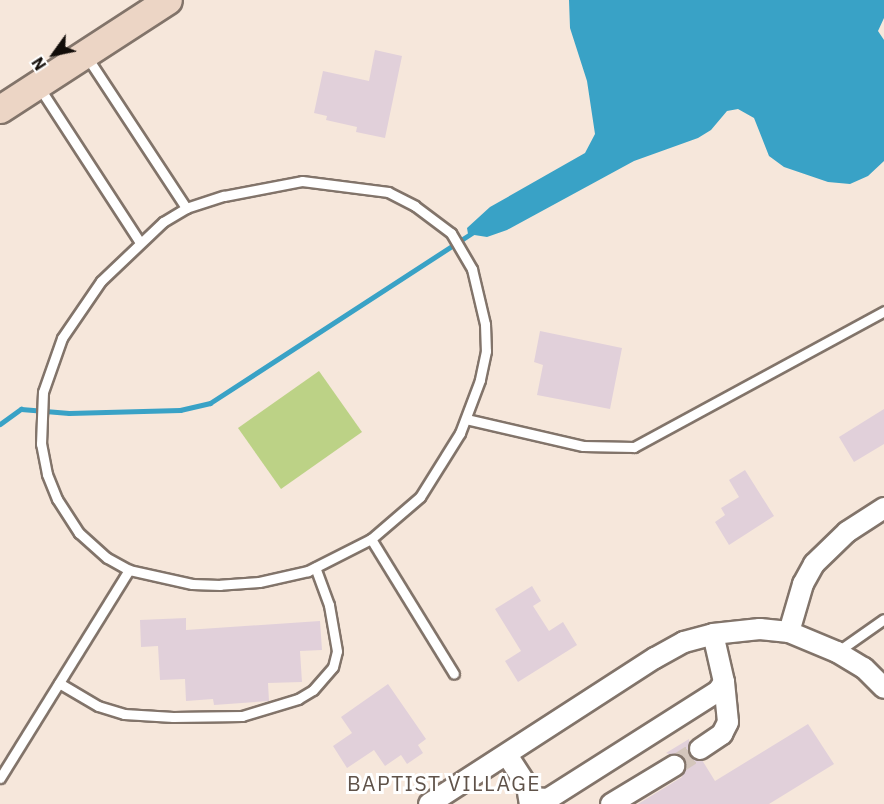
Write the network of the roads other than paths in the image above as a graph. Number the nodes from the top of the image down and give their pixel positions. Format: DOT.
graph roads {
  1 [pos="166,1"];
  2 [pos="86,55"];
  3 [pos="38,85"];
  4 [pos="0,109"];
  5 [pos="186,208"];
  6 [pos="139,241"];
  7 [pos="884,311"];
  8 [pos="466,418"];
  9 [pos="884,508"];
  10 [pos="371,539"];
  11 [pos="315,567"];
  12 [pos="129,570"];
  13 [pos="884,619"];
  14 [pos="789,632"];
  15 [pos="713,633"];
  16 [pos="837,652"];
  17 [pos="454,674"];
  18 [pos="724,682"];
  19 [pos="59,683"];
  20 [pos="884,688"];
  21 [pos="700,749"];
  22 [pos="507,755"];
  23 [pos="674,766"];
  24 [pos="0,778"];
  25 [pos="532,802"];
  26 [pos="429,804"];
  27 [pos="611,804"];
  1 -- 2 [label="street"];
  2 -- 3 [label="street"];
  2 -- 5 [label="lane"];
  3 -- 4 [label="street"];
  3 -- 6 [label="lane"];
  5 -- 6 [label="lane"];
  5 -- 8 [label="lane"];
  6 -- 12 [label="lane"];
  7 -- 8 [label="lane"];
  8 -- 10 [label="lane"];
  9 -- 14 [label="street"];
  10 -- 11 [label="lane"];
  10 -- 17 [label="lane"];
  11 -- 12 [label="lane"];
  11 -- 19 [label="lane"];
  12 -- 19 [label="lane"];
  13 -- 16 [label="lane"];
  14 -- 15 [label="street"];
  14 -- 16 [label="street"];
  15 -- 18 [label="street"];
  15 -- 22 [label="street"];
  16 -- 20 [label="street"];
  18 -- 21 [label="street"];
  18 -- 25 [label="street"];
  19 -- 24 [label="lane"];
  22 -- 25 [label="street"];
  22 -- 26 [label="street"];
  23 -- 27 [label="street"];
}
